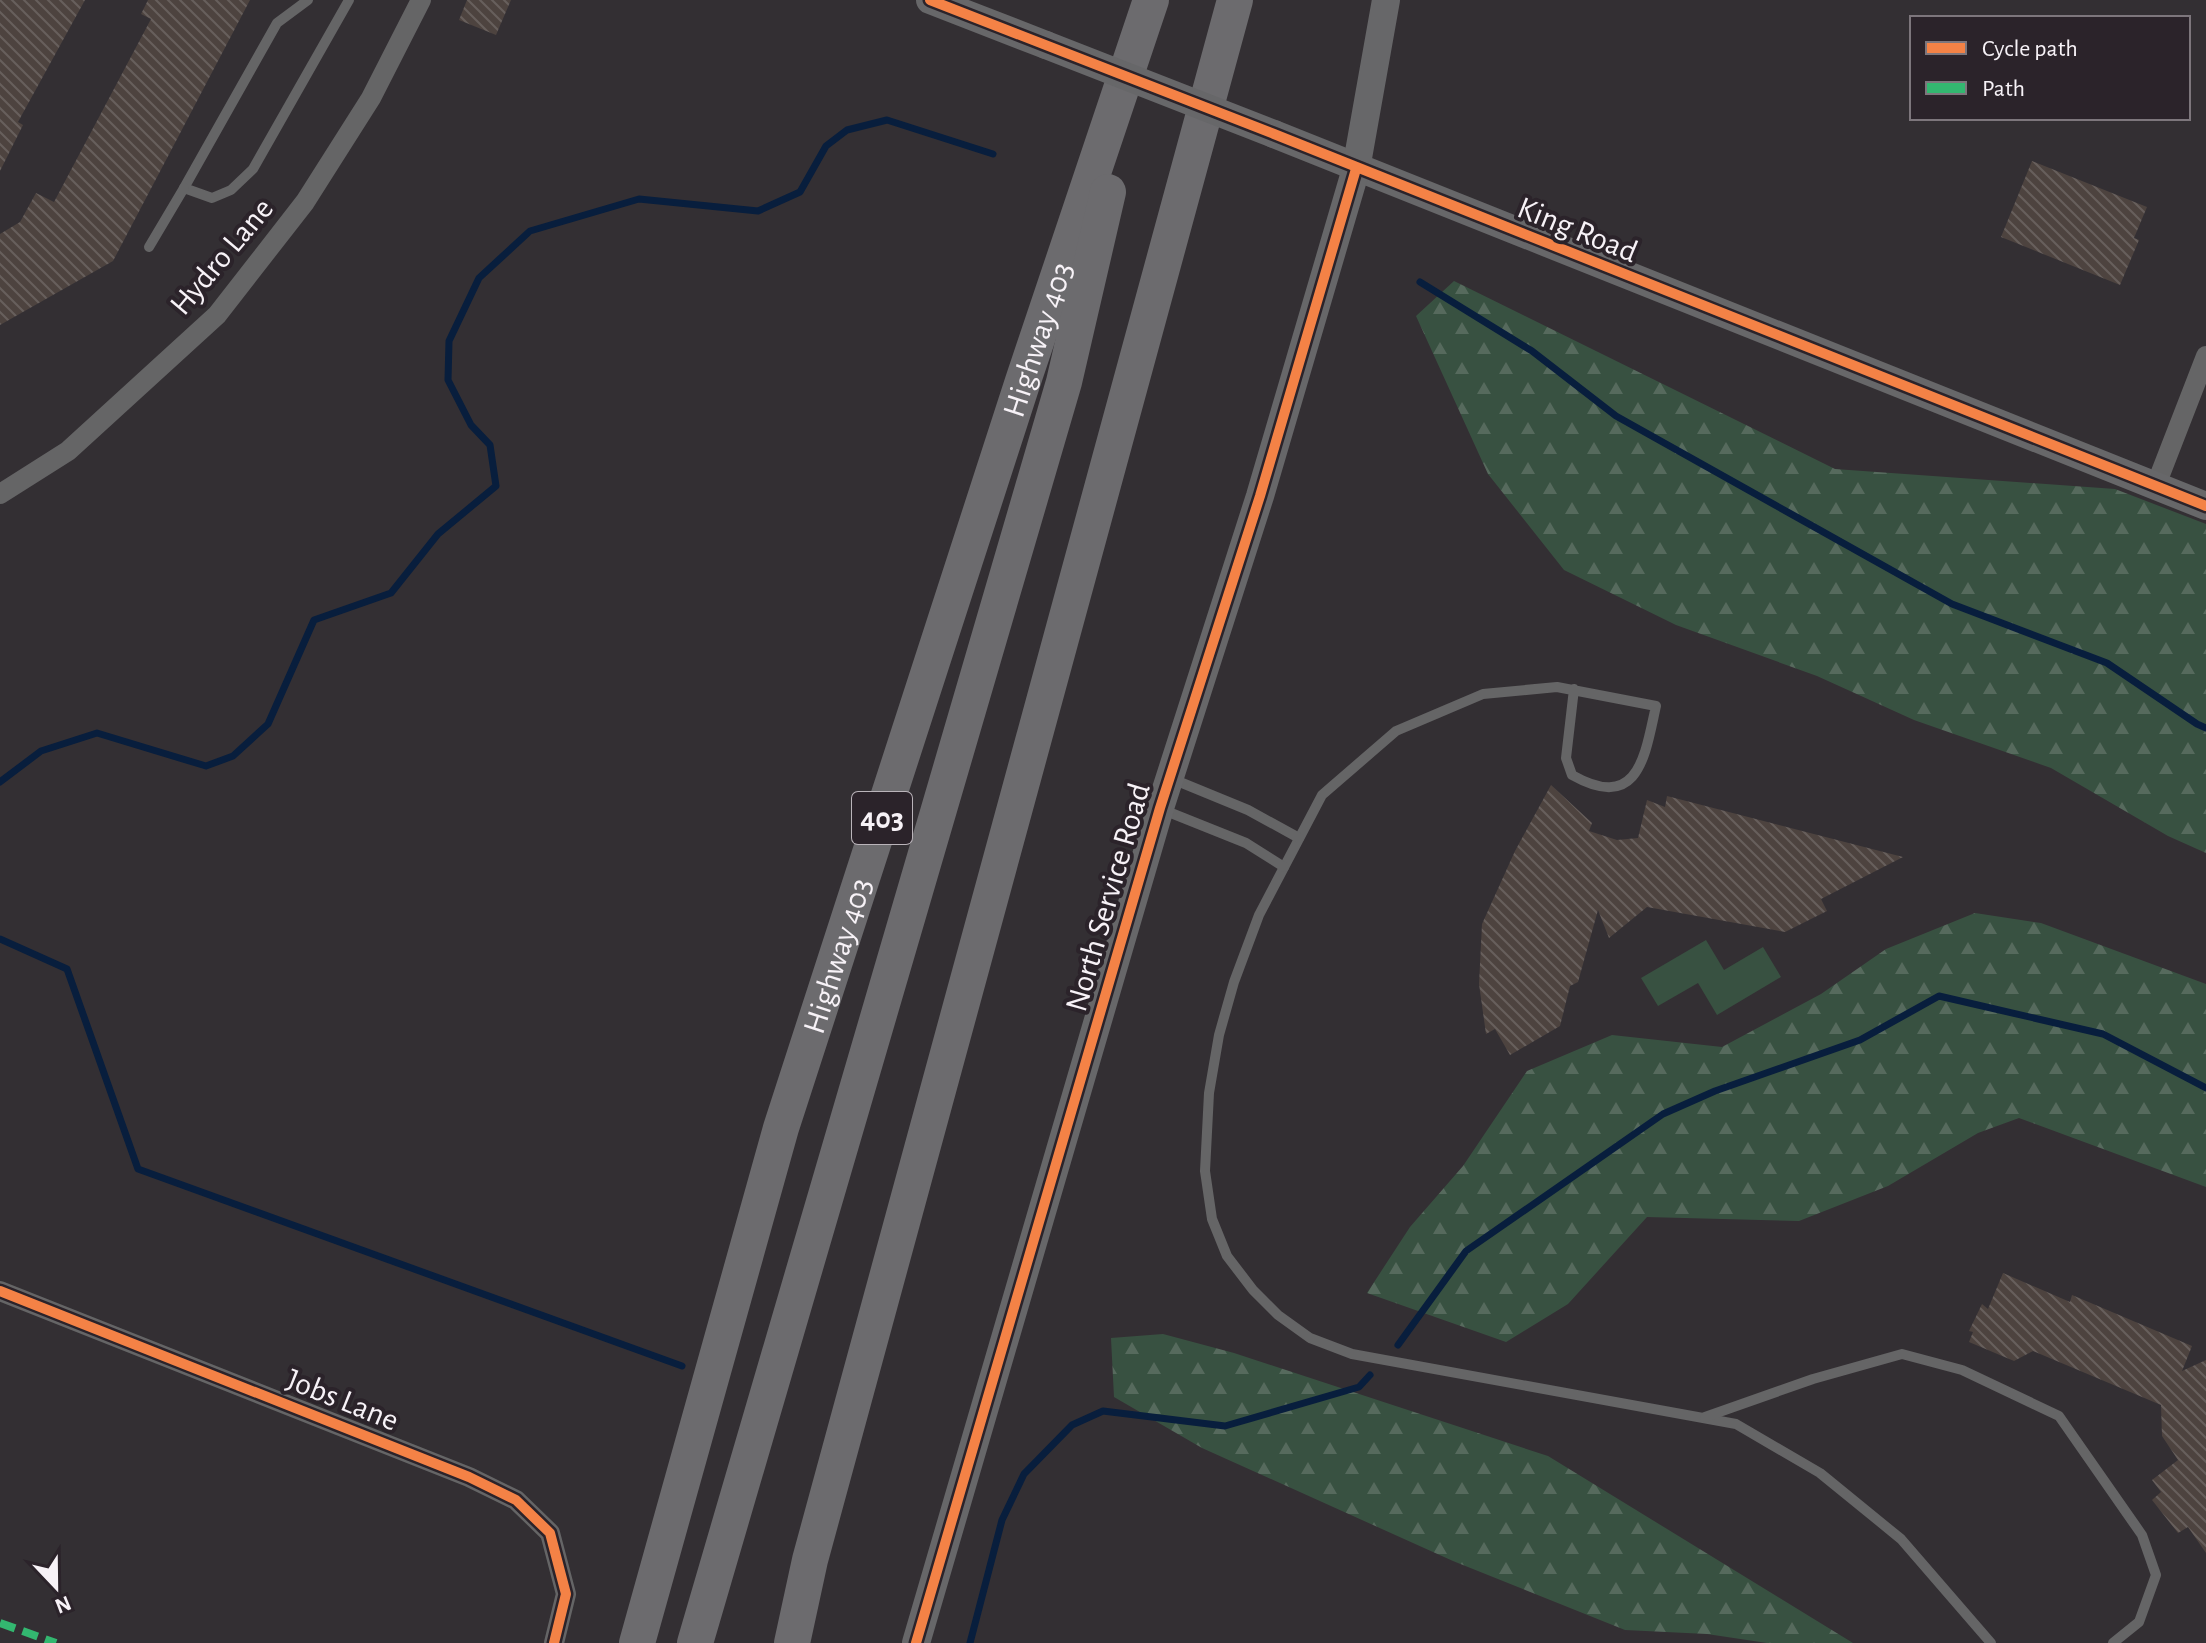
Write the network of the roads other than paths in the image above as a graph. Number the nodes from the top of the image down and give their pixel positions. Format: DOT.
graph roads {
  1 [pos="308,0"];
  2 [pos="349,0"];
  3 [pos="421,0"];
  4 [pos="930,0"];
  5 [pos="1152,0"];
  6 [pos="1235,0"];
  7 [pos="1386,0"];
  8 [pos="1356,169"];
  9 [pos="184,188"];
  10 [pos="149,247"];
  11 [pos="2206,356"];
  12 [pos="2156,485"];
  13 [pos="0,494"];
  14 [pos="2206,506"];
  15 [pos="1574,689"];
  16 [pos="1169,778"];
  17 [pos="1160,808"];
  18 [pos="1299,838"];
  19 [pos="1284,867"];
  20 [pos="0,1291"];
  21 [pos="1703,1418"];
  22 [pos="554,1643"];
  23 [pos="637,1643"];
  24 [pos="695,1643"];
  25 [pos="792,1643"];
  26 [pos="916,1643"];
  27 [pos="1991,1643"];
  28 [pos="2113,1643"];
  1 -- 9 [label="lane"];
  2 -- 9 [label="lane"];
  3 -- 13 [label="street, Hydro Lane"];
  4 -- 8 [label="street, King Road, bridge"];
  5 -- 23 [label="highway, Highway 403 / 403"];
  5 -- 24 [label="highway"];
  6 -- 25 [label="highway"];
  7 -- 8 [label="street, North Service Road"];
  8 -- 12 [label="street, King Road"];
  8 -- 16 [label="street, North Service Road"];
  9 -- 10 [label="lane"];
  11 -- 12 [label="street"];
  12 -- 14 [label="street, King Road"];
  15 -- 15 [label="lane"];
  15 -- 18 [label="lane"];
  16 -- 17 [label="street, North Service Road"];
  16 -- 18 [label="lane"];
  17 -- 19 [label="lane"];
  17 -- 26 [label="street, North Service Road"];
  18 -- 19 [label="lane"];
  19 -- 21 [label="lane"];
  20 -- 22 [label="street, Jobs Lane"];
  21 -- 27 [label="lane"];
  21 -- 28 [label="lane"];
}
